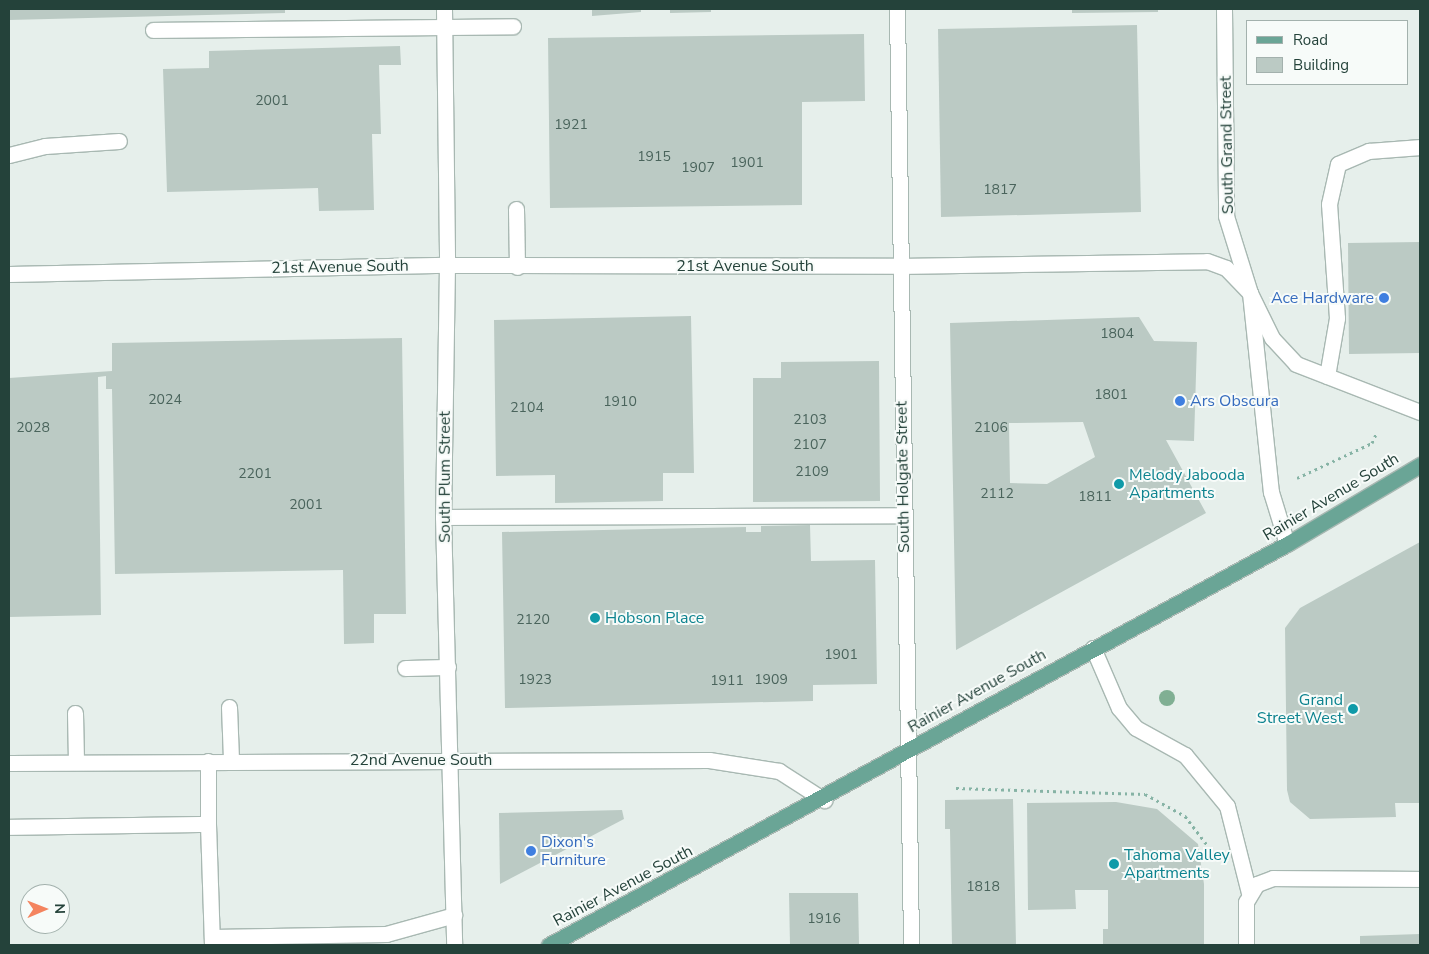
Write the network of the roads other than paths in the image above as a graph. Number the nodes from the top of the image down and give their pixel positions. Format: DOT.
graph roads {
  1 [pos="444,9"];
  2 [pos="897,9"];
  3 [pos="1224,9"];
  4 [pos="444,26"];
  5 [pos="514,26"];
  6 [pos="153,30"];
  7 [pos="119,141"];
  8 [pos="1420,147"];
  9 [pos="9,155"];
  10 [pos="516,209"];
  11 [pos="447,265"];
  12 [pos="898,266"];
  13 [pos="517,267"];
  14 [pos="9,274"];
  15 [pos="1250,293"];
  16 [pos="1327,376"];
  17 [pos="1420,412"];
  18 [pos="1420,465"];
  19 [pos="903,514"];
  20 [pos="443,517"];
  21 [pos="1288,544"];
  22 [pos="1093,648"];
  23 [pos="448,667"];
  24 [pos="405,668"];
  25 [pos="229,707"];
  26 [pos="76,713"];
  27 [pos="908,749"];
  28 [pos="231,760"];
  29 [pos="451,760"];
  30 [pos="208,761"];
  31 [pos="76,762"];
  32 [pos="9,763"];
  33 [pos="824,800"];
  34 [pos="208,824"];
  35 [pos="9,827"];
  36 [pos="1420,879"];
  37 [pos="1249,894"];
  38 [pos="454,915"];
  39 [pos="343,940"];
  40 [pos="212,941"];
  41 [pos="454,945"];
  42 [pos="549,945"];
  43 [pos="911,945"];
  44 [pos="1246,945"];
  1 -- 4 [label="street, South Plum Street"];
  2 -- 12 [label="street, South Holgate Street"];
  3 -- 15 [label="street, South Grand Street"];
  4 -- 5 [label="street"];
  4 -- 6 [label="street"];
  4 -- 11 [label="street, South Plum Street"];
  7 -- 9 [label="street"];
  8 -- 16 [label="street"];
  10 -- 13 [label="street"];
  11 -- 13 [label="street, 21st Avenue South"];
  11 -- 14 [label="street, 21st Avenue South"];
  11 -- 20 [label="street, South Plum Street"];
  12 -- 13 [label="street, 21st Avenue South"];
  12 -- 15 [label="street, 21st Avenue South"];
  12 -- 19 [label="street, South Holgate Street"];
  15 -- 16 [label="street, 21st Avenue South"];
  15 -- 21 [label="street, South Grand Street"];
  16 -- 17 [label="street, 21st Avenue South"];
  18 -- 21 [label="main road, Rainier Avenue South"];
  19 -- 20 [label="street"];
  19 -- 27 [label="street, South Holgate Street"];
  20 -- 23 [label="street, South Plum Street"];
  21 -- 22 [label="main road, Rainier Avenue South"];
  22 -- 27 [label="main road, Rainier Avenue South"];
  22 -- 37 [label="street"];
  23 -- 24 [label="street"];
  23 -- 29 [label="street, South Plum Street"];
  25 -- 28 [label="street"];
  26 -- 31 [label="street"];
  27 -- 33 [label="main road, Rainier Avenue South"];
  27 -- 43 [label="street, South Holgate Street"];
  28 -- 29 [label="street, 22nd Avenue South"];
  28 -- 30 [label="street, 22nd Avenue South"];
  29 -- 33 [label="street, 22nd Avenue South"];
  29 -- 38 [label="street, South Plum Street"];
  30 -- 31 [label="street, 22nd Avenue South"];
  30 -- 34 [label="street"];
  31 -- 32 [label="street, 22nd Avenue South"];
  33 -- 42 [label="main road, Rainier Avenue South"];
  34 -- 35 [label="street"];
  34 -- 40 [label="street"];
  36 -- 37 [label="street"];
  37 -- 44 [label="street"];
  38 -- 39 [label="street"];
  38 -- 41 [label="street, South Plum Street"];
  39 -- 40 [label="street"];
}
